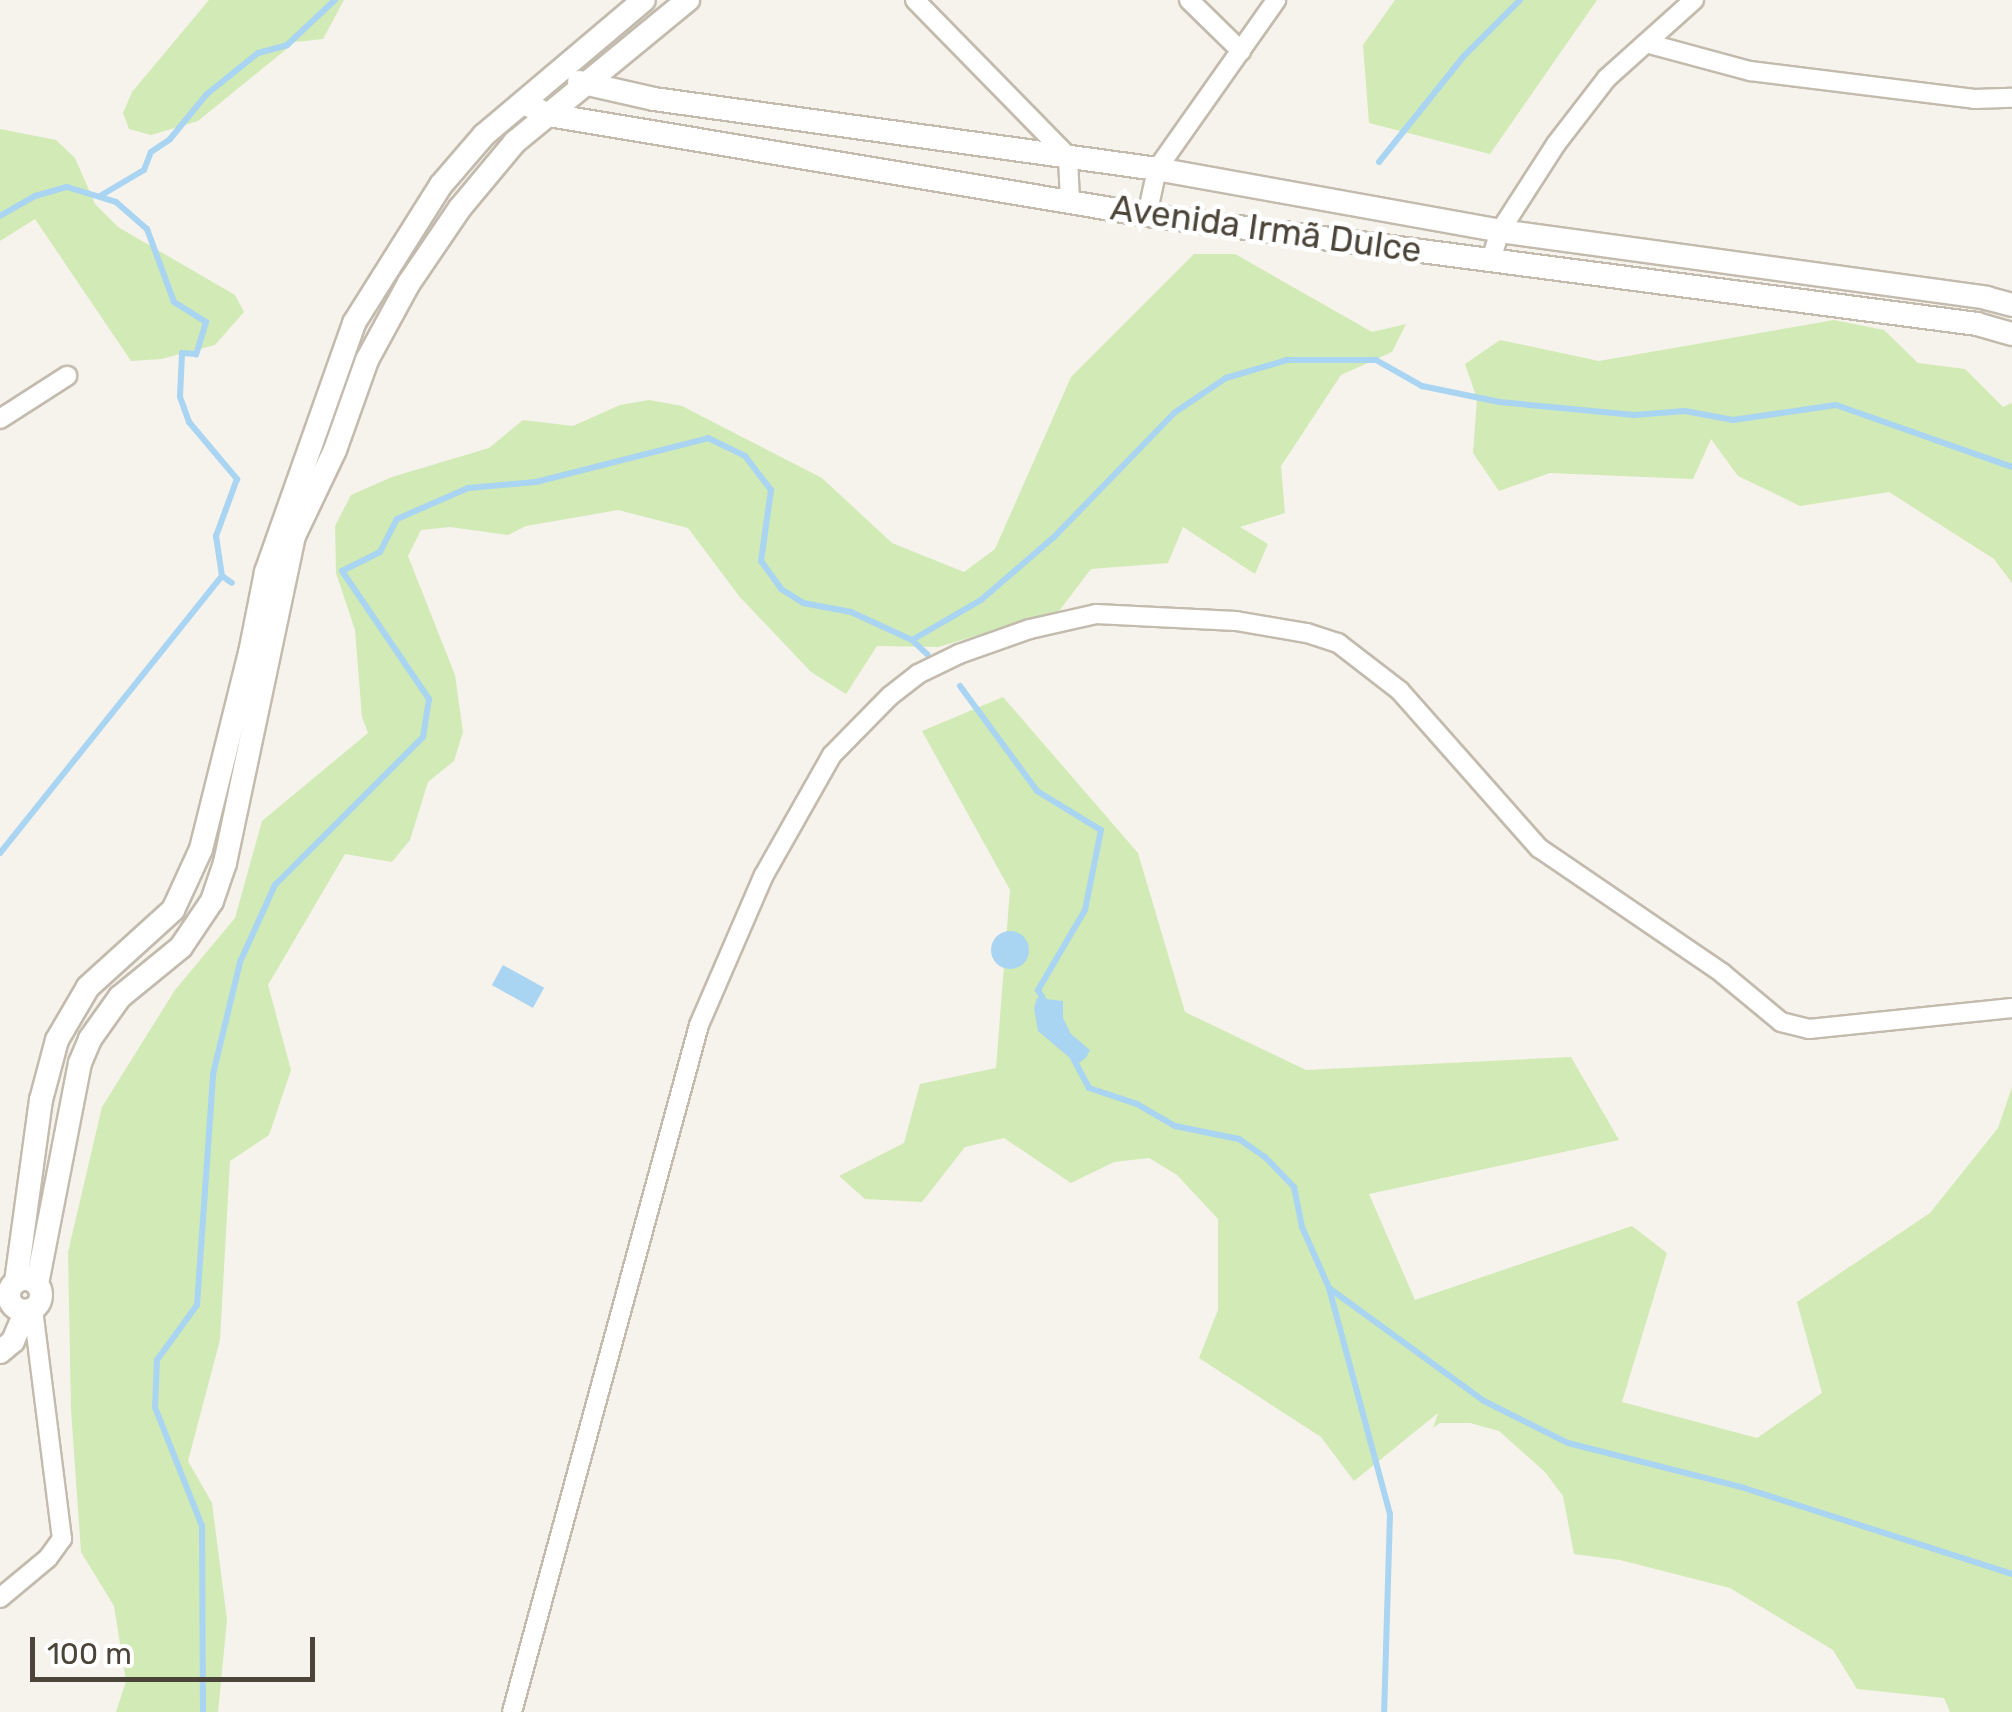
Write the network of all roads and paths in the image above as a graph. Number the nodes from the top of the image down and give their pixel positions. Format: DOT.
graph roads {
  1 [pos="644,0"];
  2 [pos="688,0"];
  3 [pos="915,0"];
  4 [pos="1189,0"];
  5 [pos="1276,0"];
  6 [pos="1694,0"];
  7 [pos="1646,43"];
  8 [pos="1240,51"];
  9 [pos="559,73"];
  10 [pos="588,86"];
  11 [pos="2012,98"];
  12 [pos="524,103"];
  13 [pos="549,115"];
  14 [pos="1068,156"];
  15 [pos="1157,169"];
  16 [pos="1070,201"];
  17 [pos="1147,214"];
  18 [pos="1500,231"];
  19 [pos="1491,260"];
  20 [pos="2007,300"];
  21 [pos="1988,327"];
  22 [pos="2012,334"];
  23 [pos="67,376"];
  24 [pos="0,419"];
  25 [pos="310,439"];
  26 [pos="335,450"];
  27 [pos="203,841"];
  28 [pos="228,845"];
  29 [pos="2012,1008"];
  30 [pos="17,1294"];
  31 [pos="0,1352"];
  32 [pos="0,1598"];
  33 [pos="512,1712"];
  1 -- 9 [label="street"];
  2 -- 10 [label="street"];
  3 -- 14 [label="street"];
  4 -- 8 [label="street"];
  5 -- 8 [label="street"];
  6 -- 7 [label="street"];
  7 -- 11 [label="street"];
  7 -- 18 [label="street"];
  8 -- 15 [label="street"];
  9 -- 10 [label="street, Avenida Irmã Dulce"];
  9 -- 12 [label="street"];
  10 -- 13 [label="street"];
  10 -- 14 [label="street, Avenida Irmã Dulce"];
  12 -- 13 [label="street, Avenida Irmã Dulce"];
  12 -- 25 [label="street"];
  13 -- 16 [label="street, Avenida Irmã Dulce"];
  13 -- 26 [label="street"];
  14 -- 15 [label="street, Avenida Irmã Dulce"];
  14 -- 16 [label="street"];
  15 -- 17 [label="street"];
  15 -- 18 [label="street, Avenida Irmã Dulce"];
  16 -- 17 [label="street, Avenida Irmã Dulce"];
  17 -- 19 [label="street, Avenida Irmã Dulce"];
  18 -- 19 [label="street"];
  18 -- 20 [label="street, Avenida Irmã Dulce"];
  19 -- 21 [label="street, Avenida Irmã Dulce"];
  20 -- 21 [label="street"];
  21 -- 22 [label="street, Avenida Irmã Dulce"];
  23 -- 24 [label="street"];
  25 -- 26 [label="street"];
  25 -- 27 [label="street"];
  26 -- 28 [label="street"];
  27 -- 28 [label="street"];
  27 -- 30 [label="street"];
  28 -- 30 [label="street"];
  29 -- 33 [label="street"];
  30 -- 31 [label="street"];
  30 -- 32 [label="street"];
}
